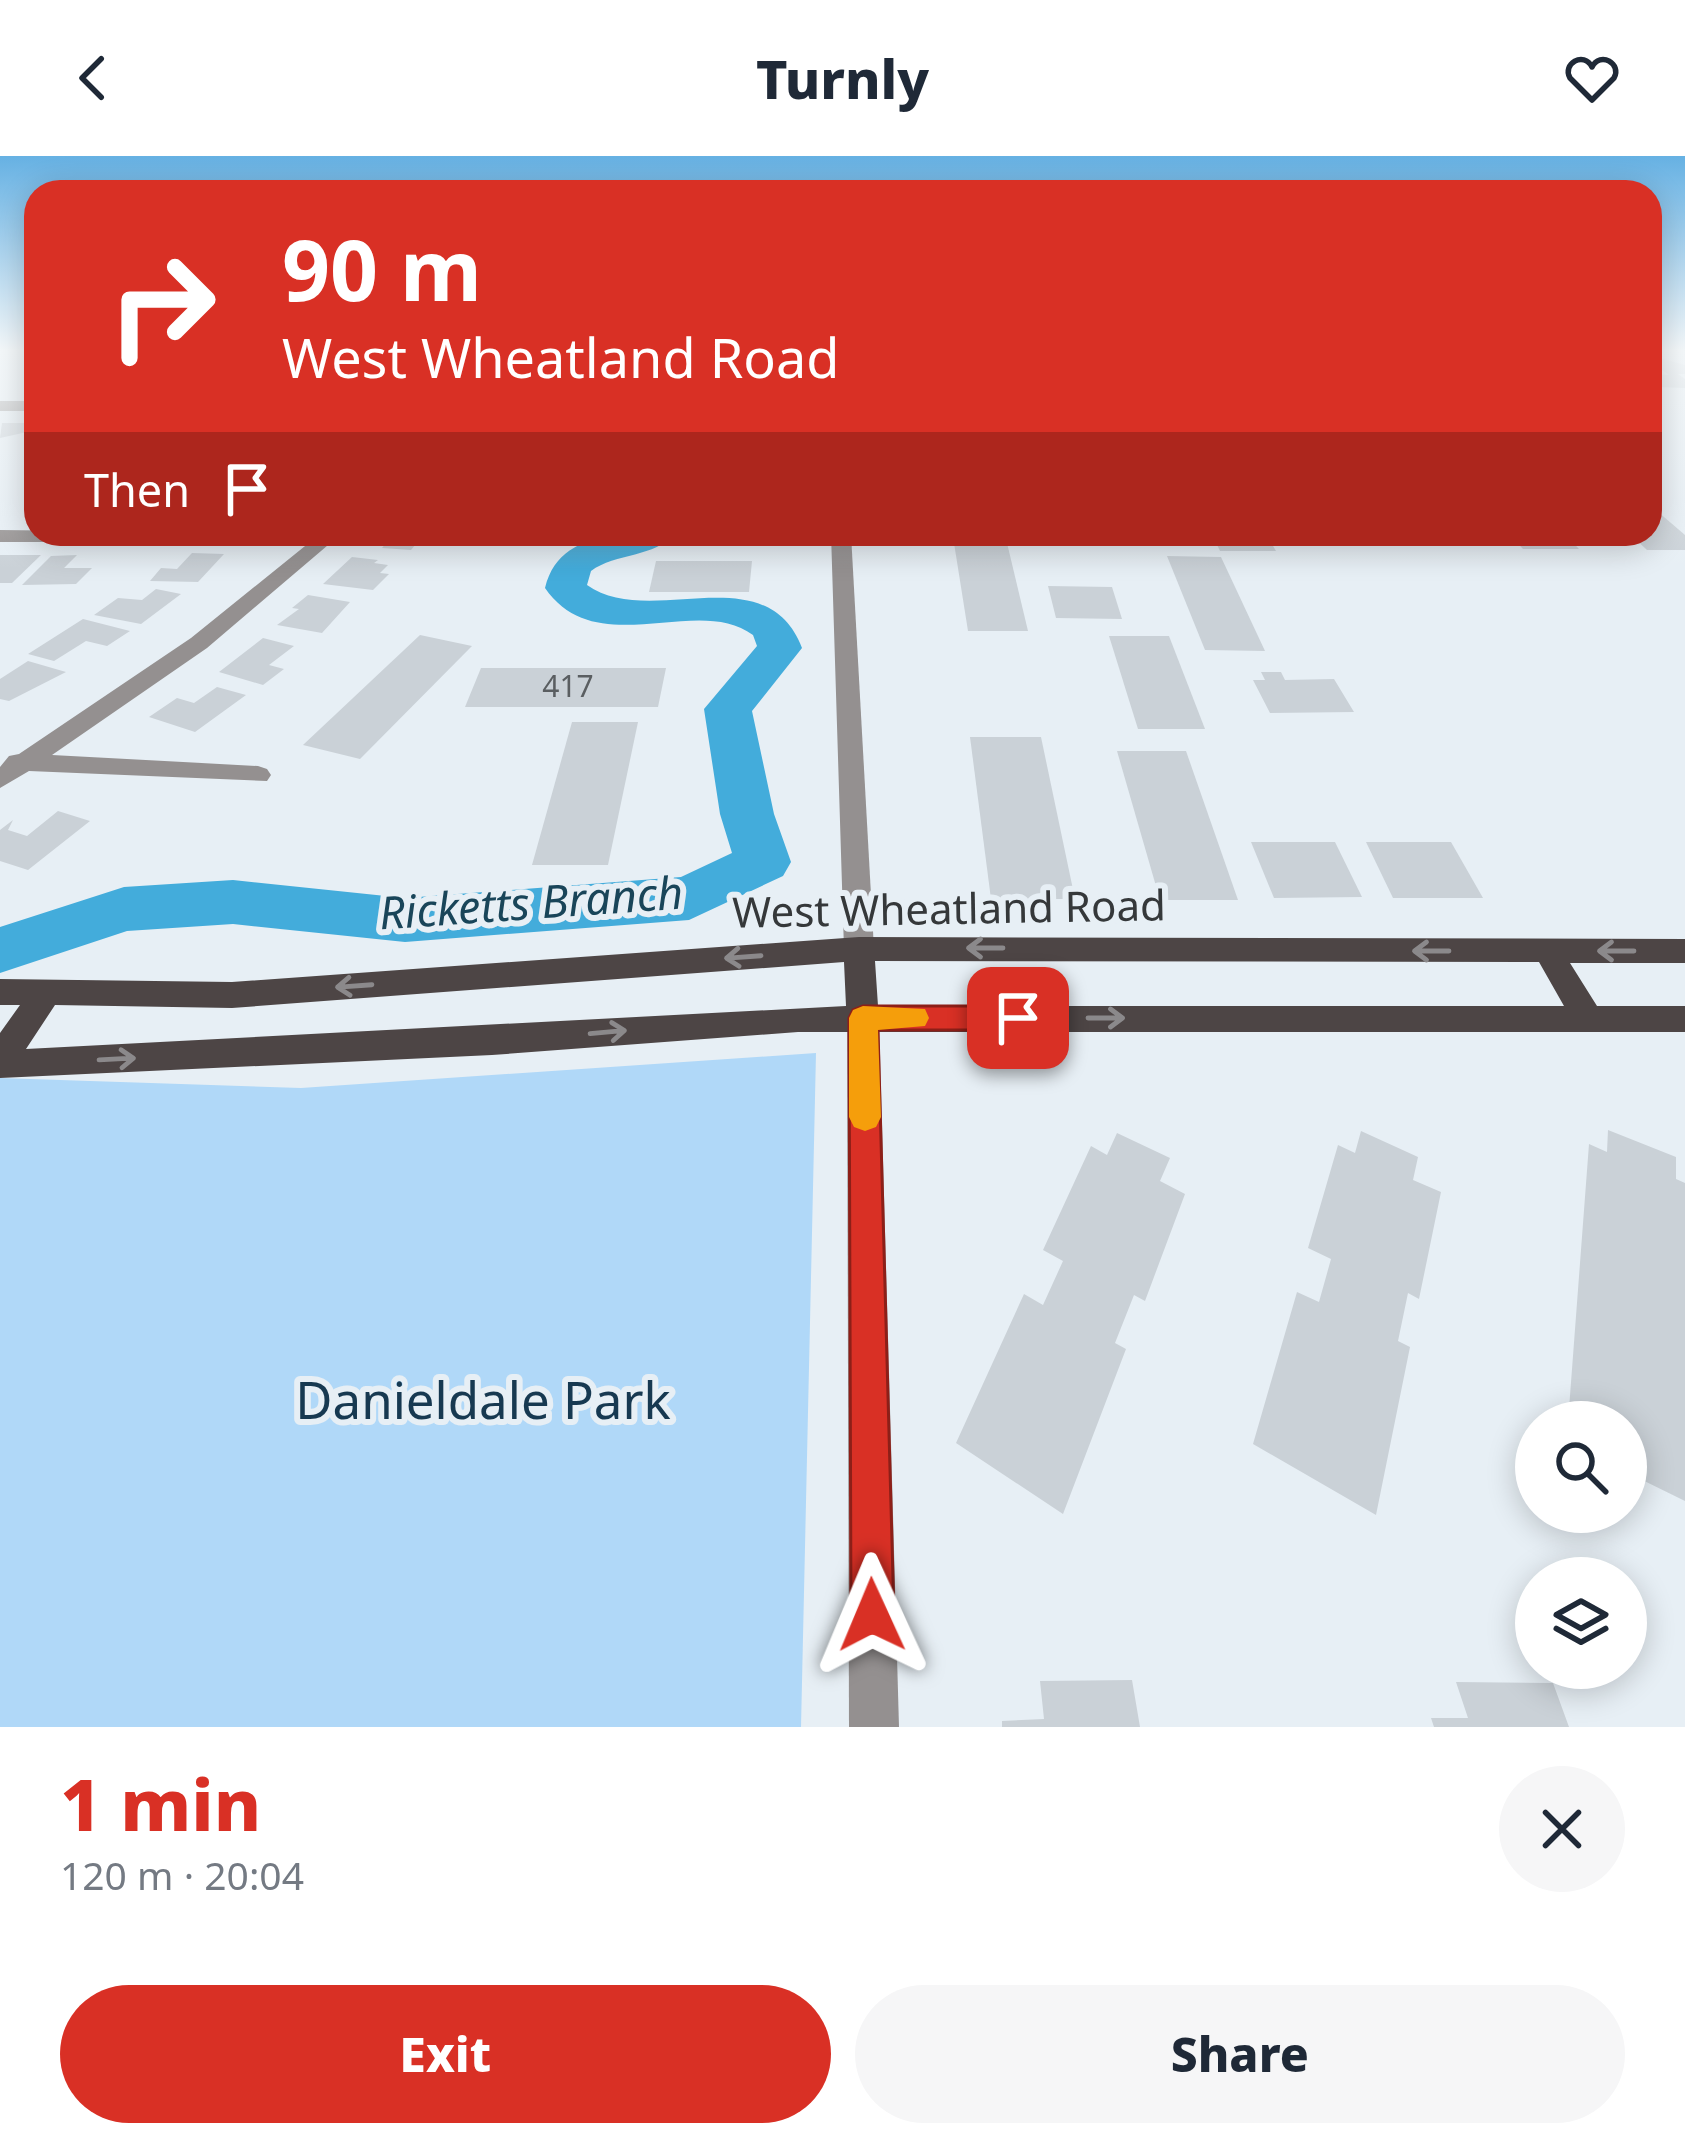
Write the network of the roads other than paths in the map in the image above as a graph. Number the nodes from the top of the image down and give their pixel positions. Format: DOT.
graph roads {
  1 [pos="317,546"];
  2 [pos="842,546"];
  3 [pos="12,761"];
  4 [pos="258,776"];
  5 [pos="0,779"];
  6 [pos="859,949"];
  7 [pos="1685,951"];
  8 [pos="1548,952"];
  9 [pos="0,992"];
  10 [pos="45,994"];
  11 [pos="863,1018"];
  12 [pos="1588,1019"];
  13 [pos="1685,1019"];
  14 [pos="0,1062"];
  15 [pos="874,1727"];
  1 -- 3 [label="street"];
  2 -- 6 [label="street"];
  3 -- 4 [label="street"];
  3 -- 5 [label="street"];
  8 -- 6 [label="main road, West Wheatland Road, one-way"];
  6 -- 10 [label="main road, West Wheatland Road, one-way"];
  6 -- 11 [label="main road"];
  7 -- 8 [label="main road, West Wheatland Road, one-way"];
  8 -- 12 [label="main road"];
  9 -- 10 [label="main road, West Wheatland Road"];
  10 -- 14 [label="main road"];
  11 -- 12 [label="main road, one-way"];
  14 -- 11 [label="main road, one-way"];
  11 -- 15 [label="street"];
  12 -- 13 [label="main road"];
}
